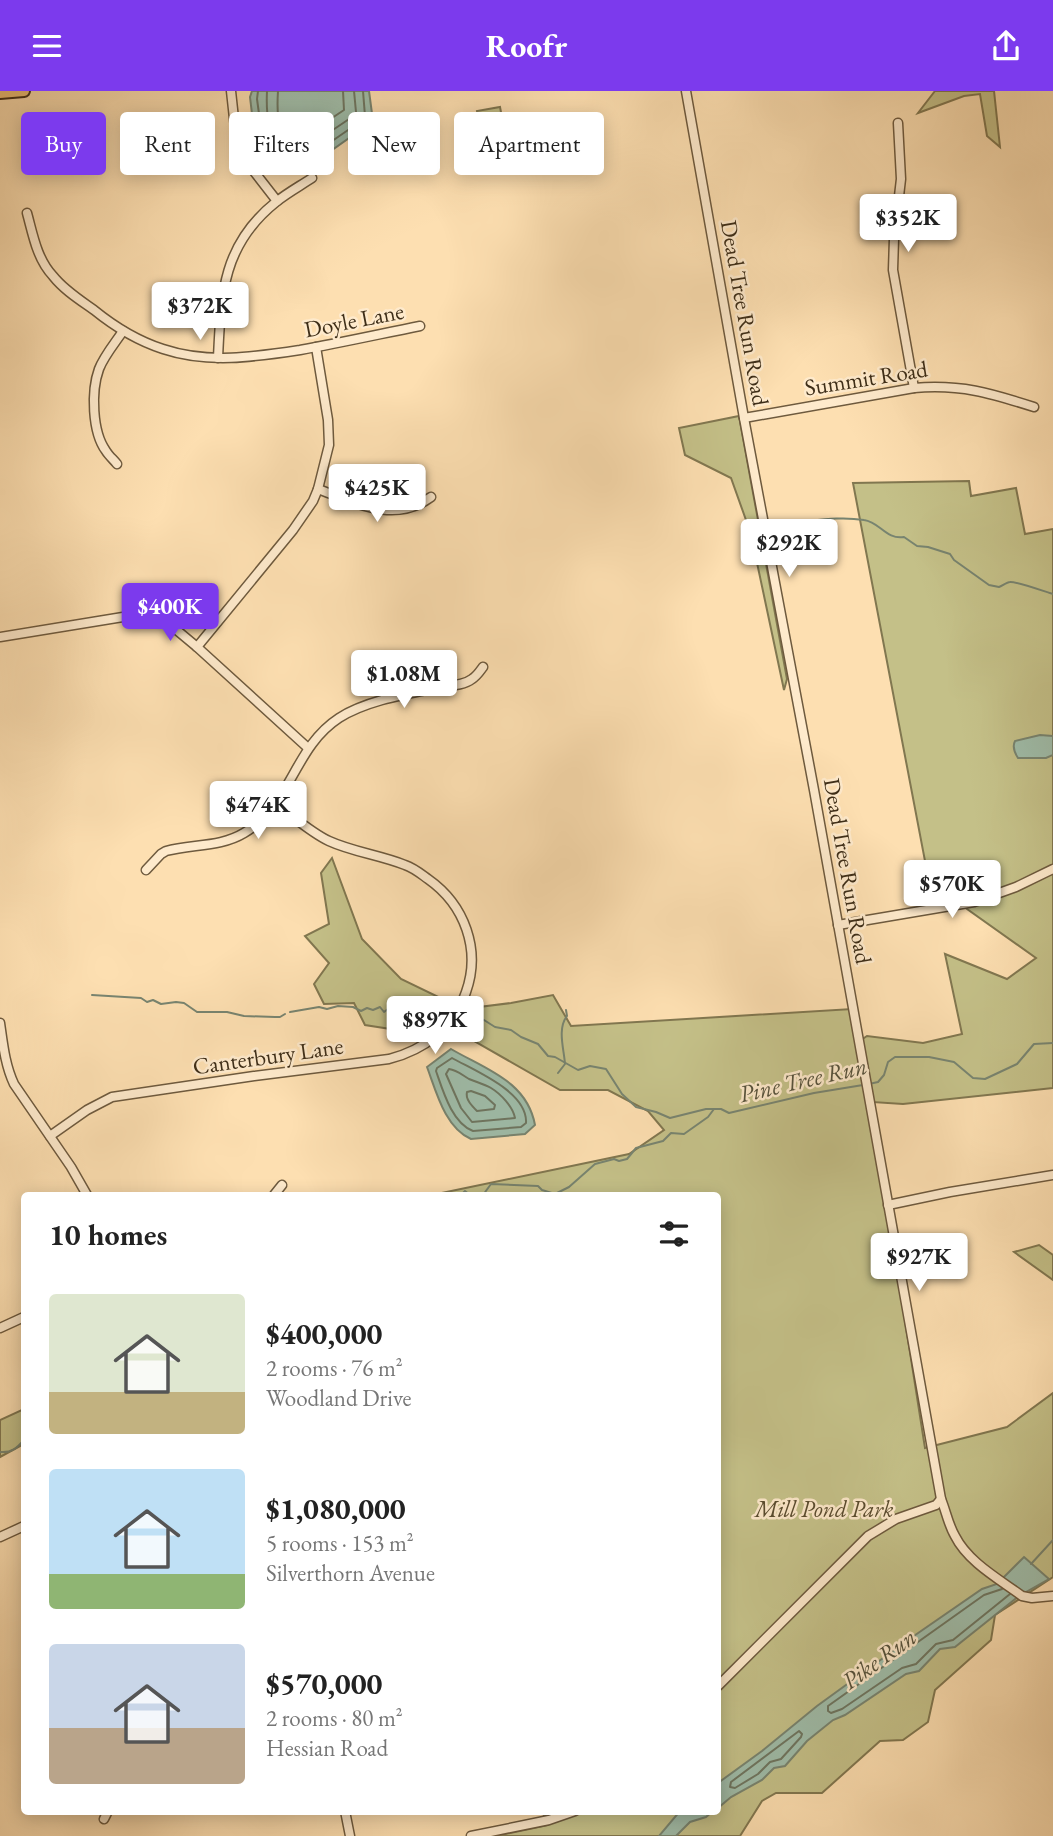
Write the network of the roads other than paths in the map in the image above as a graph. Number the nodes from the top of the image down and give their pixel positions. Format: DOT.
graph roads {
  1 [pos="24,91"];
  2 [pos="231,91"];
  3 [pos="686,91"];
  4 [pos="0,93"];
  5 [pos="898,123"];
  6 [pos="312,178"];
  7 [pos="277,201"];
  8 [pos="27,213"];
  9 [pos="421,326"];
  10 [pos="123,331"];
  11 [pos="316,347"];
  12 [pos="218,358"];
  13 [pos="914,388"];
  14 [pos="1034,407"];
  15 [pos="744,418"];
  16 [pos="117,464"];
  17 [pos="318,489"];
  18 [pos="431,497"];
  19 [pos="0,637"];
  20 [pos="198,647"];
  21 [pos="483,667"];
  22 [pos="308,748"];
  23 [pos="276,804"];
  24 [pos="1053,869"];
  25 [pos="146,870"];
  26 [pos="838,925"];
  27 [pos="0,1023"];
  28 [pos="50,1136"];
  29 [pos="1053,1175"];
  30 [pos="282,1185"];
  31 [pos="84,1192"];
  32 [pos="276,1192"];
  33 [pos="888,1205"];
  34 [pos="21,1318"];
  35 [pos="0,1328"];
  36 [pos="941,1499"];
  37 [pos="21,1527"];
  38 [pos="0,1537"];
  39 [pos="1053,1596"];
  40 [pos="721,1683"];
  41 [pos="346,1815"];
  42 [pos="563,1815"];
  43 [pos="350,1836"];
  44 [pos="471,1836"];
  1 -- 4 [label="main road"];
  2 -- 7 [label="street"];
  3 -- 15 [label="street, Dead Tree Run Road"];
  5 -- 13 [label="street"];
  6 -- 7 [label="street"];
  7 -- 12 [label="street"];
  8 -- 10 [label="street, Doyle Lane"];
  9 -- 11 [label="street, Doyle Lane"];
  10 -- 12 [label="street, Doyle Lane"];
  10 -- 16 [label="street"];
  11 -- 12 [label="street, Doyle Lane"];
  11 -- 17 [label="street"];
  13 -- 14 [label="street, Summit Road"];
  13 -- 15 [label="street, Summit Road"];
  15 -- 26 [label="street, Dead Tree Run Road"];
  17 -- 18 [label="street"];
  17 -- 20 [label="street"];
  19 -- 20 [label="street"];
  20 -- 22 [label="street"];
  21 -- 22 [label="street"];
  22 -- 23 [label="street"];
  23 -- 25 [label="street"];
  23 -- 28 [label="street, Canterbury Lane"];
  24 -- 26 [label="street"];
  26 -- 33 [label="street, Dead Tree Run Road"];
  27 -- 28 [label="street"];
  28 -- 31 [label="street"];
  29 -- 33 [label="street"];
  30 -- 32 [label="street"];
  33 -- 36 [label="street, Dead Tree Run Road"];
  34 -- 35 [label="street"];
  36 -- 39 [label="street, Dead Tree Run Road"];
  36 -- 40 [label="street"];
  37 -- 38 [label="street"];
  41 -- 43 [label="street"];
  42 -- 44 [label="street"];
}
